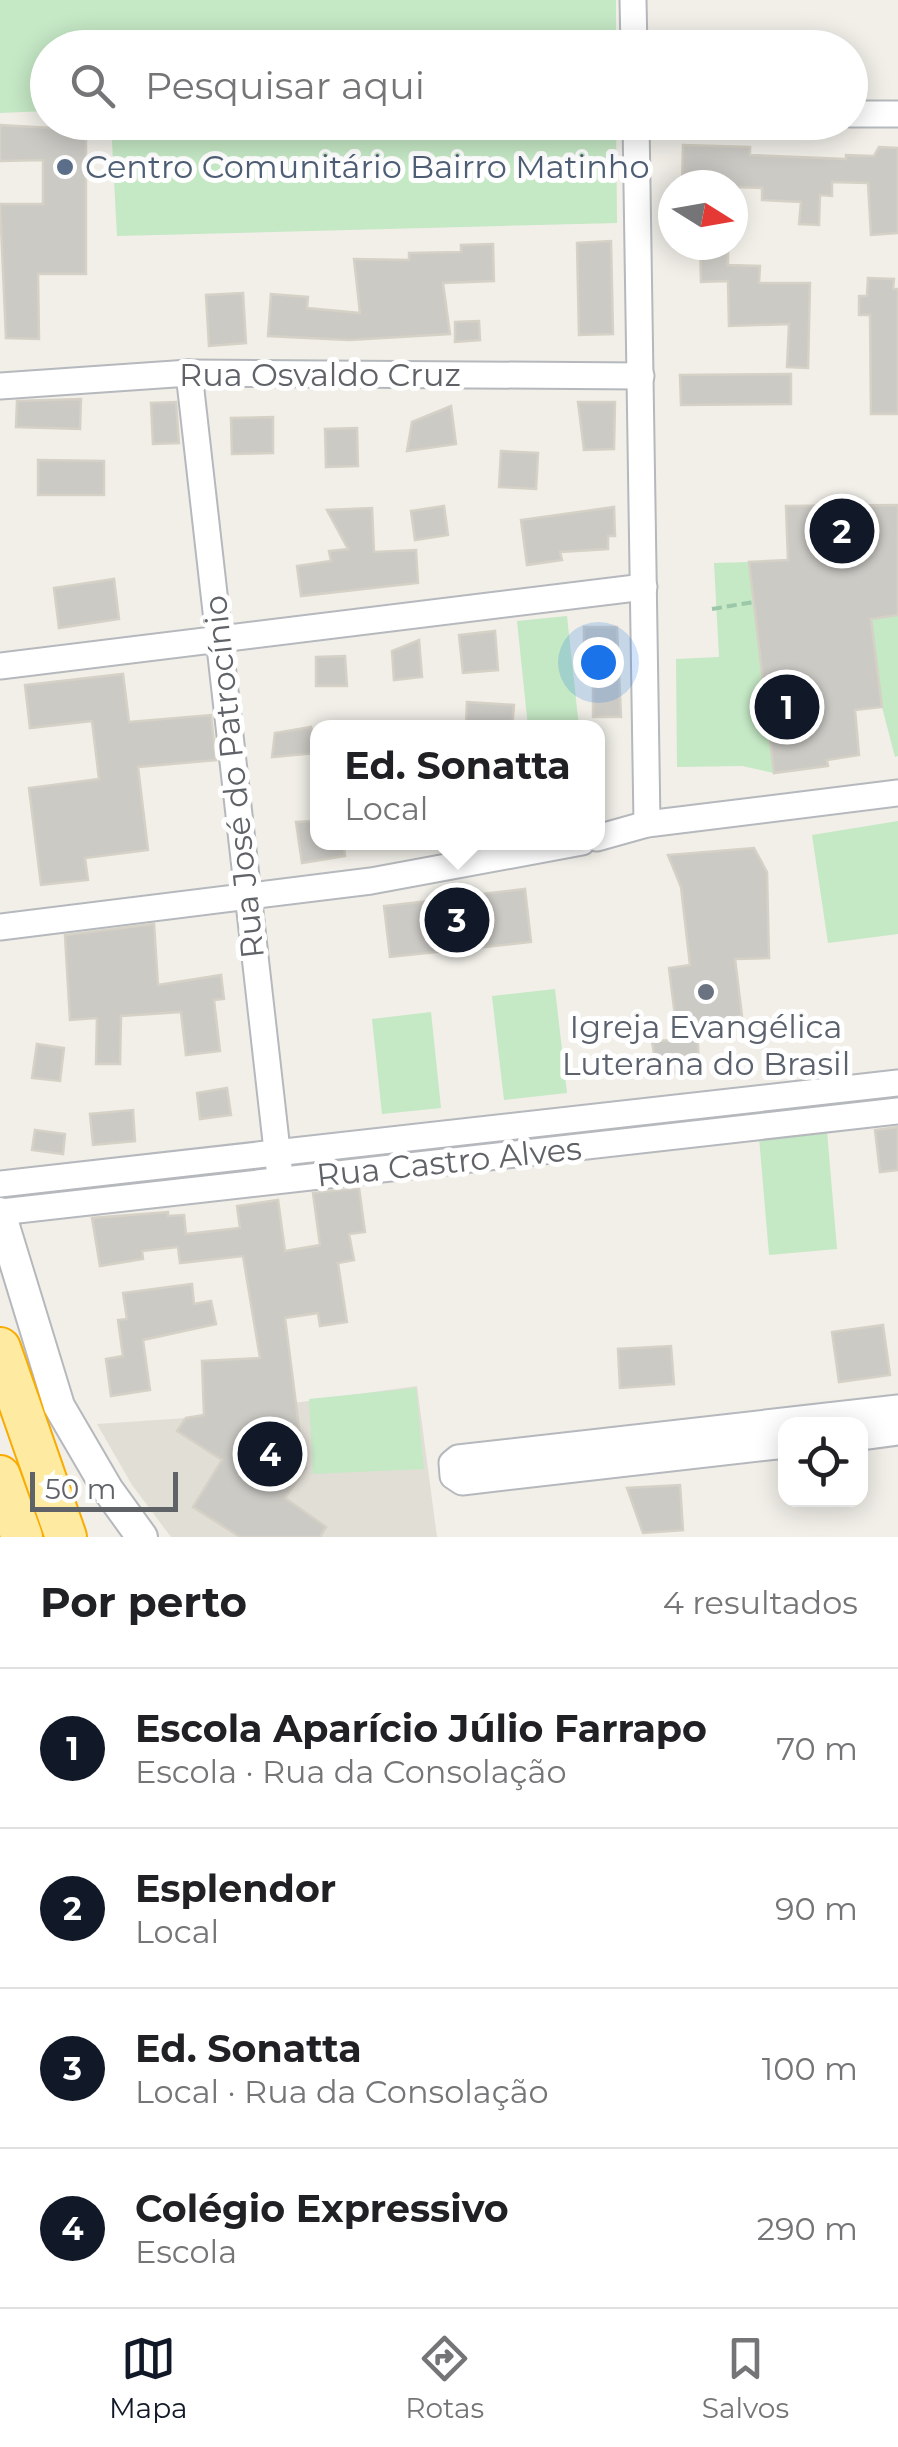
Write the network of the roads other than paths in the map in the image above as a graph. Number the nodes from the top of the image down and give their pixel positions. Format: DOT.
graph roads {
  1 [pos="633,0"];
  2 [pos="634,30"];
  3 [pos="868,114"];
  4 [pos="898,114"];
  5 [pos="636,140"];
  6 [pos="189,374"];
  7 [pos="641,376"];
  8 [pos="0,386"];
  9 [pos="644,587"];
  10 [pos="219,639"];
  11 [pos="0,666"];
  12 [pos="898,792"];
  13 [pos="647,824"];
  14 [pos="605,836"];
  15 [pos="539,850"];
  16 [pos="247,894"];
  17 [pos="0,927"];
  18 [pos="888,1084"];
  19 [pos="788,1096"];
  20 [pos="684,1107"];
  21 [pos="890,1112"];
  22 [pos="791,1123"];
  23 [pos="520,1126"];
  24 [pos="687,1135"];
  25 [pos="412,1139"];
  26 [pos="525,1153"];
  27 [pos="277,1154"];
  28 [pos="416,1165"];
  29 [pos="176,1166"];
  30 [pos="280,1181"];
  31 [pos="0,1184"];
  32 [pos="96,1189"];
  33 [pos="180,1192"];
  34 [pos="0,1213"];
  35 [pos="0,1348"];
  36 [pos="776,1438"];
  37 [pos="592,1455"];
  38 [pos="0,1476"];
  39 [pos="22,1537"];
  40 [pos="66,1537"];
  41 [pos="142,1537"];
  1 -- 2 [label="street"];
  3 -- 4 [label="street"];
  5 -- 7 [label="street"];
  6 -- 7 [label="street, Rua Osvaldo Cruz"];
  6 -- 8 [label="street, Rua Osvaldo Cruz"];
  6 -- 10 [label="street, Rua José do Patrocínio"];
  7 -- 9 [label="street"];
  9 -- 10 [label="street"];
  9 -- 13 [label="street"];
  10 -- 11 [label="street"];
  10 -- 16 [label="street, Rua José do Patrocínio"];
  12 -- 13 [label="street"];
  13 -- 14 [label="street"];
  15 -- 16 [label="street"];
  16 -- 17 [label="street"];
  16 -- 27 [label="street, Rua José do Patrocínio"];
  18 -- 19 [label="street, Rua Castro Alves"];
  18 -- 21 [label="street"];
  19 -- 20 [label="street, Rua Castro Alves"];
  19 -- 22 [label="street"];
  20 -- 23 [label="street, Rua Castro Alves"];
  20 -- 24 [label="street"];
  21 -- 22 [label="street, Rua Castro Alves"];
  22 -- 24 [label="street, Rua Castro Alves"];
  23 -- 25 [label="street, Rua Castro Alves"];
  23 -- 26 [label="street"];
  24 -- 26 [label="street, Rua Castro Alves"];
  25 -- 27 [label="street, Rua Castro Alves"];
  25 -- 28 [label="street"];
  26 -- 28 [label="street, Rua Castro Alves"];
  27 -- 29 [label="street, Rua Castro Alves"];
  27 -- 30 [label="street, Rua José do Patrocínio"];
  28 -- 30 [label="street, Rua Castro Alves"];
  29 -- 32 [label="street, Rua Castro Alves"];
  29 -- 33 [label="street"];
  30 -- 33 [label="street, Rua Castro Alves"];
  31 -- 32 [label="street, Rua Castro Alves"];
  32 -- 33 [label="street, Rua Castro Alves"];
  32 -- 34 [label="street, Rua Castro Alves"];
  34 -- 41 [label="street"];
  35 -- 40 [label="highway"];
  36 -- 37 [label="street"];
  38 -- 39 [label="highway"];
}
